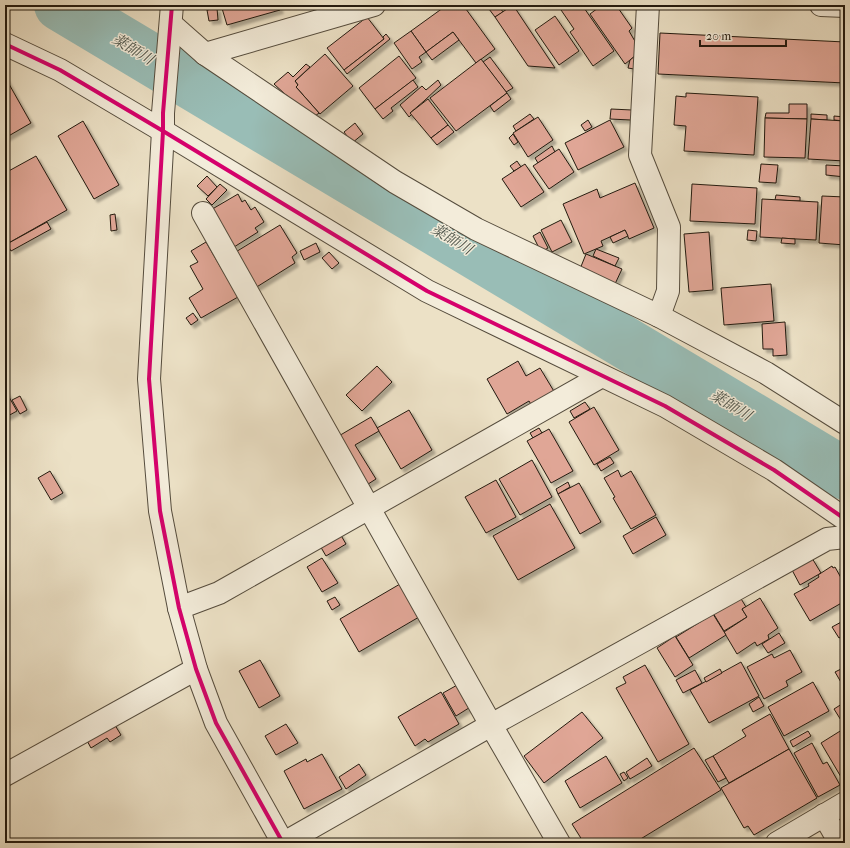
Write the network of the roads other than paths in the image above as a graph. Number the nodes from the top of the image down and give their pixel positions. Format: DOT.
graph roads {
  1 [pos="374,5"];
  2 [pos="648,5"];
  3 [pos="821,5"];
  4 [pos="845,6"];
  5 [pos="171,15"];
  6 [pos="5,44"];
  7 [pos="204,54"];
  8 [pos="163,122"];
  9 [pos="203,213"];
  10 [pos="659,316"];
  11 [pos="602,376"];
  12 [pos="845,423"];
  13 [pos="369,508"];
  14 [pos="845,519"];
  15 [pos="845,537"];
  16 [pos="179,608"];
  17 [pos="196,668"];
  18 [pos="491,725"];
  19 [pos="5,775"];
  20 [pos="845,803"];
  21 [pos="824,815"];
  22 [pos="283,843"];
  23 [pos="559,843"];
  24 [pos="778,843"];
  25 [pos="840,843"];
  1 -- 7 [label="street"];
  2 -- 10 [label="street"];
  3 -- 4 [label="street"];
  5 -- 7 [label="street"];
  5 -- 8 [label="street"];
  6 -- 8 [label="street"];
  7 -- 10 [label="street"];
  8 -- 11 [label="street"];
  8 -- 16 [label="street"];
  9 -- 13 [label="street"];
  10 -- 12 [label="street"];
  11 -- 13 [label="street"];
  11 -- 14 [label="street"];
  13 -- 16 [label="street"];
  13 -- 18 [label="street"];
  15 -- 18 [label="street"];
  16 -- 17 [label="street"];
  17 -- 19 [label="street"];
  17 -- 22 [label="street"];
  18 -- 22 [label="street"];
  18 -- 23 [label="street"];
  20 -- 21 [label="street"];
  21 -- 24 [label="street"];
  21 -- 25 [label="street"];
}
